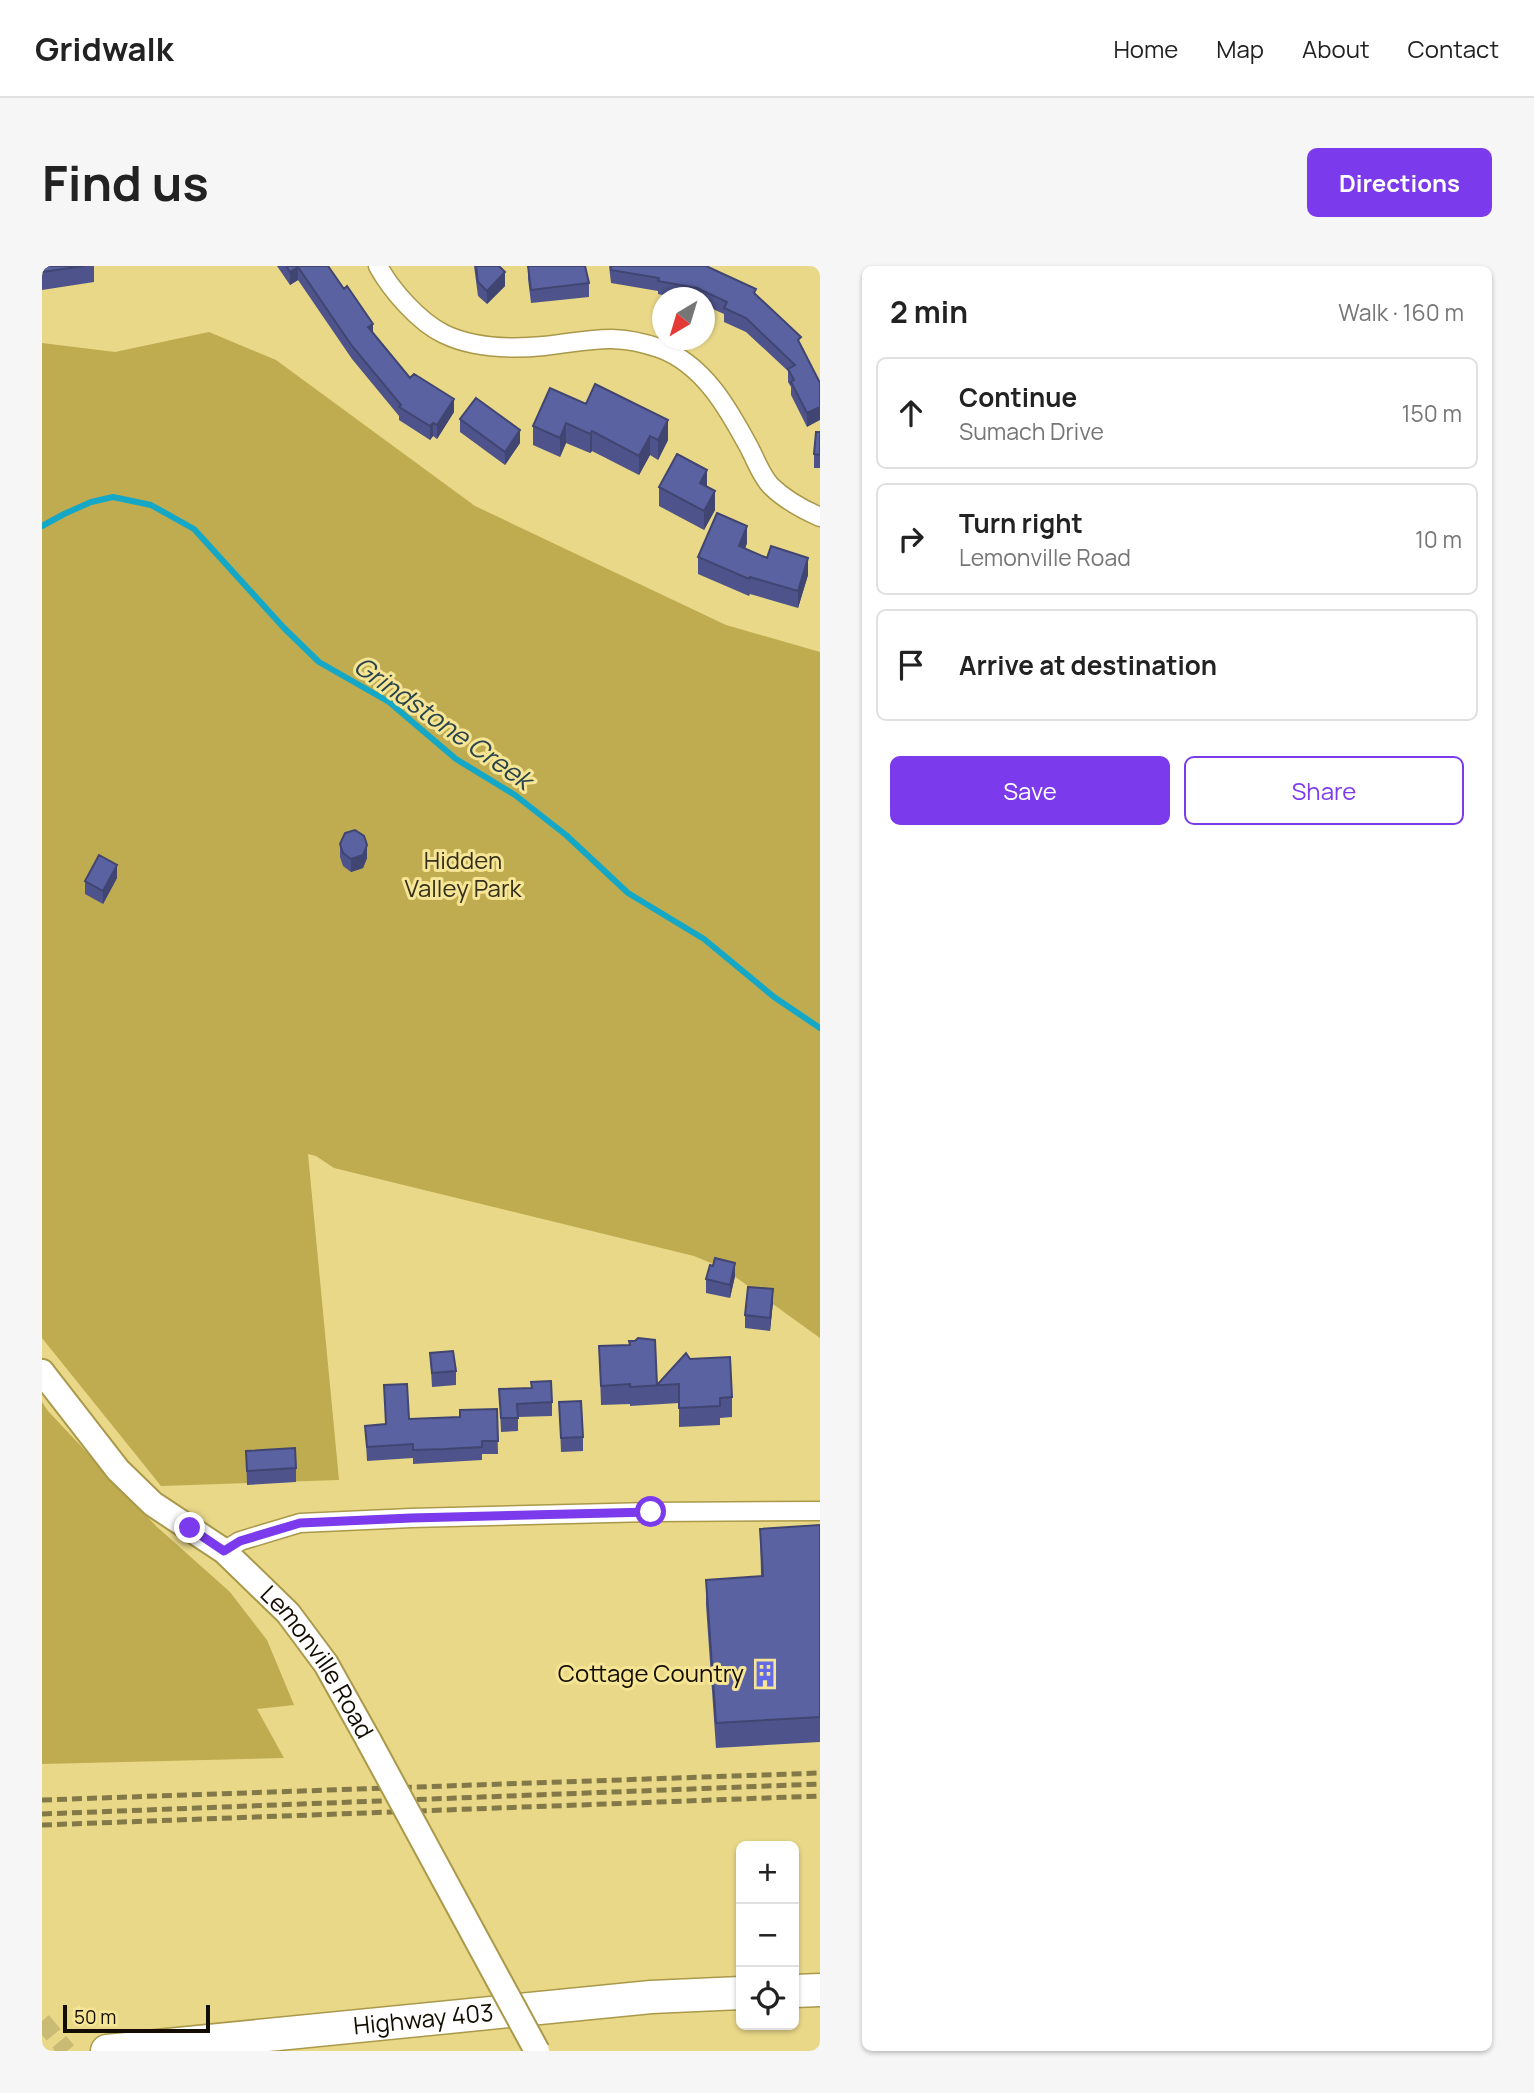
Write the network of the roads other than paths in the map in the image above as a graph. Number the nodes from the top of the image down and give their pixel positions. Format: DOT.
graph roads {
  1 [pos="378,266"];
  2 [pos="820,517"];
  3 [pos="42,1372"];
  4 [pos="820,1511"];
  5 [pos="224,1551"];
  6 [pos="820,1990"];
  7 [pos="799,1991"];
  8 [pos="736,1993"];
  9 [pos="107,2051"];
  10 [pos="537,2051"];
  1 -- 2 [label="street"];
  3 -- 5 [label="street, Lemonville Road"];
  4 -- 5 [label="street"];
  5 -- 10 [label="street, Lemonville Road, bridge"];
  6 -- 7 [label="highway"];
  8 -- 9 [label="highway, Highway 403"];
}
